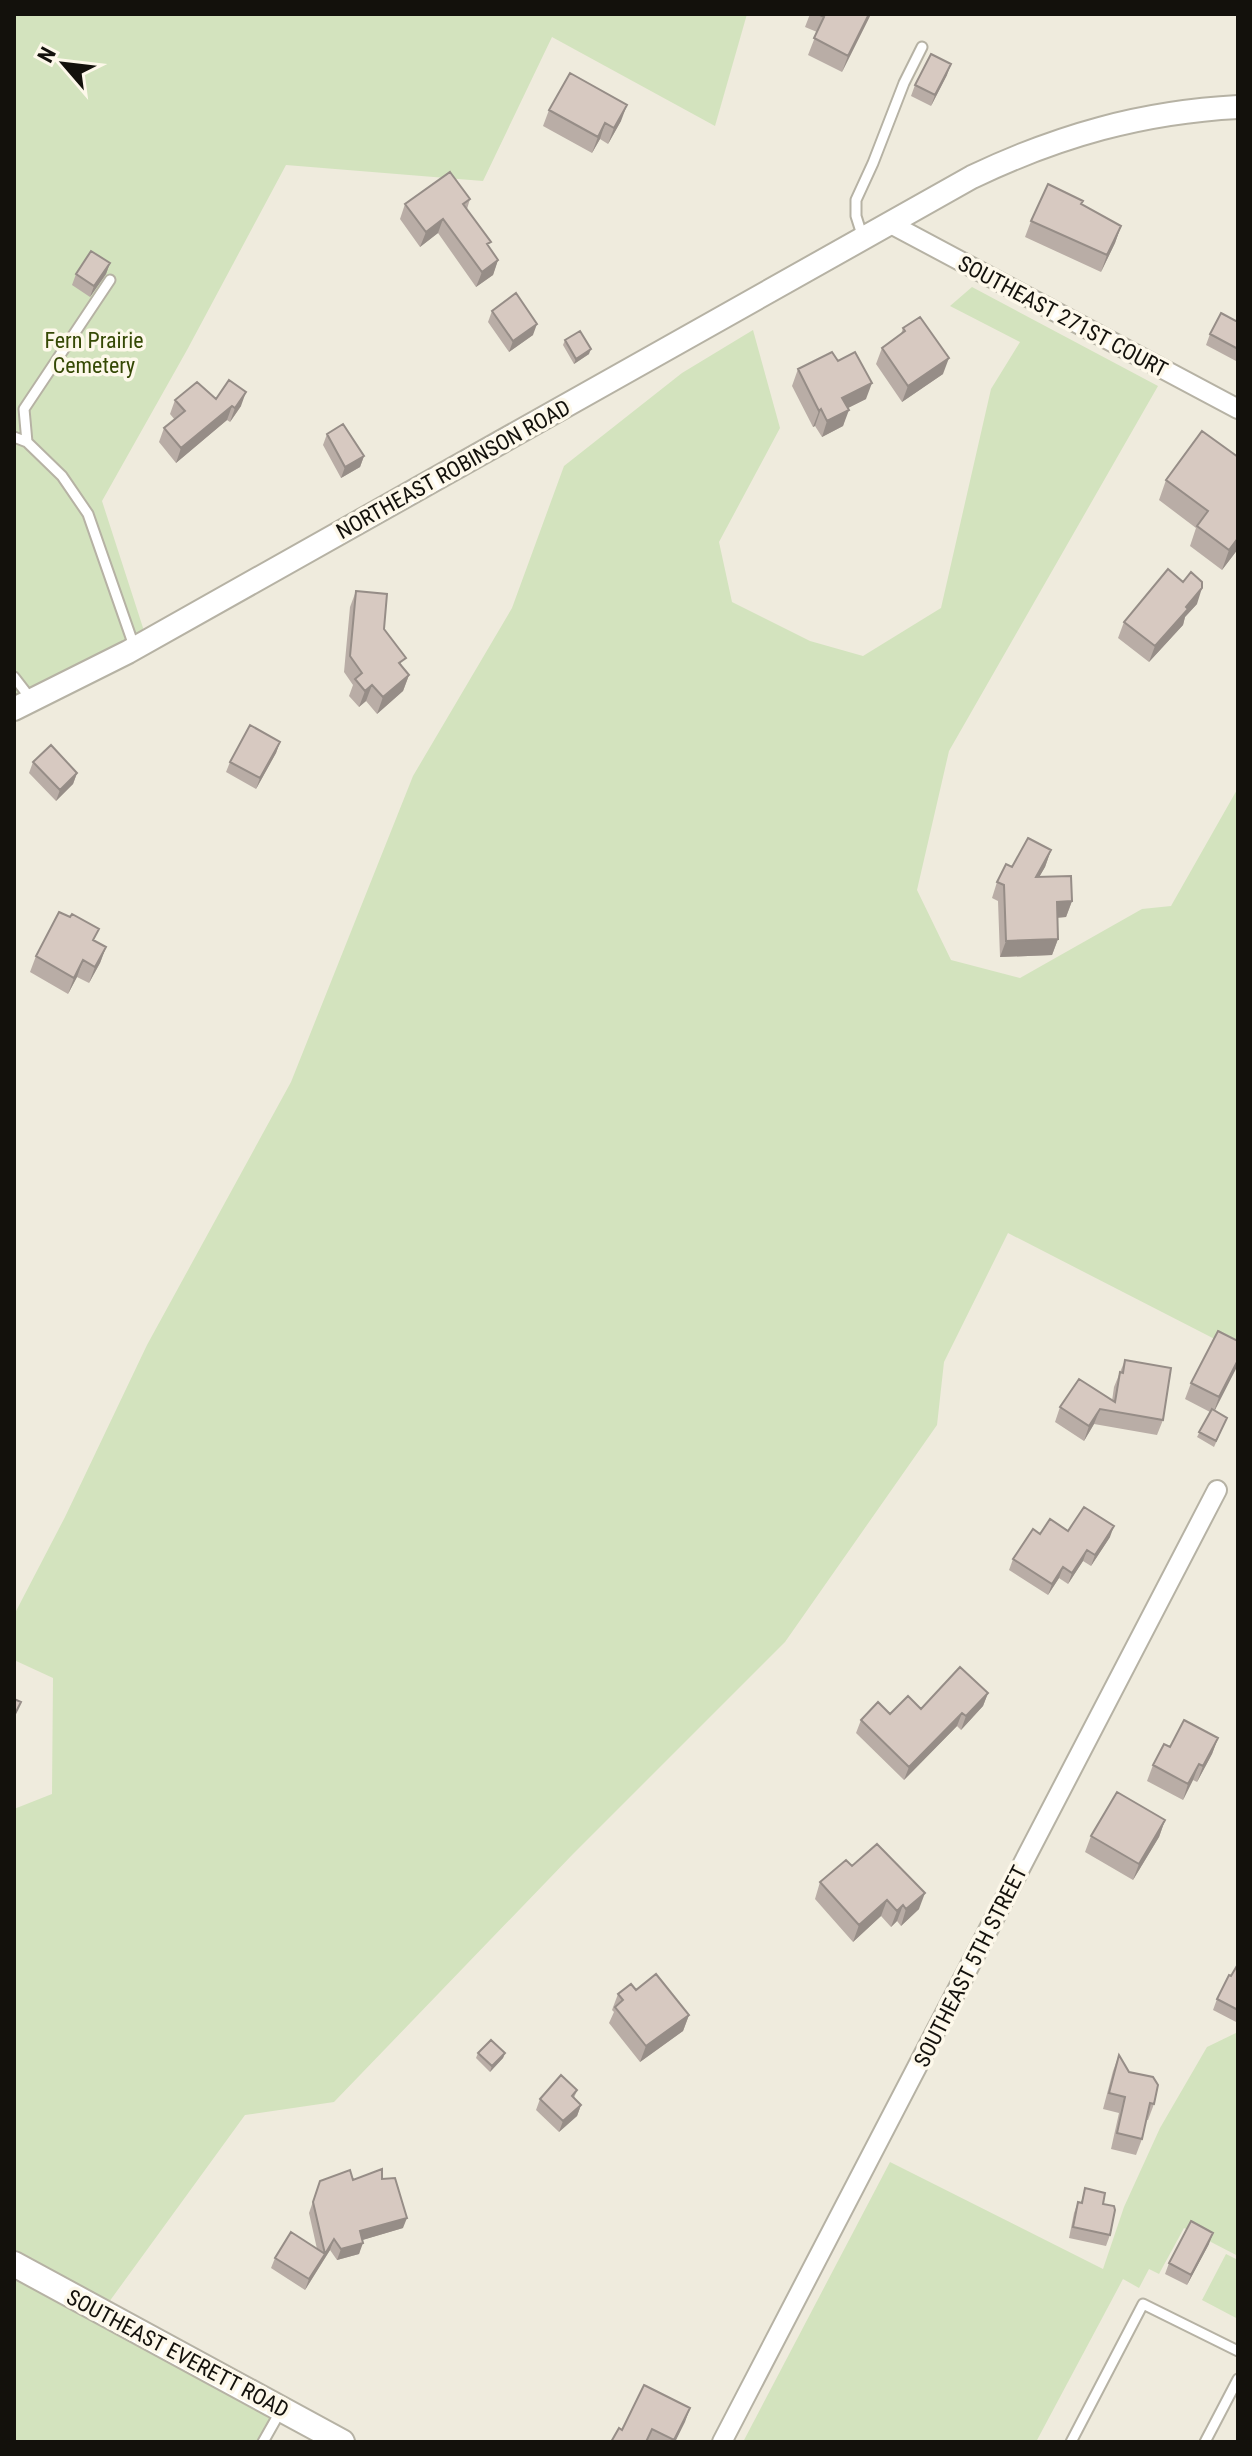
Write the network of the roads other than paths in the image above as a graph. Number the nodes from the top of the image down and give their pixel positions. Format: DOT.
graph roads {
  1 [pos="922,47"];
  2 [pos="1238,107"];
  3 [pos="889,223"];
  4 [pos="863,238"];
  5 [pos="110,280"];
  6 [pos="24,409"];
  7 [pos="1238,409"];
  8 [pos="14,416"];
  9 [pos="14,437"];
  10 [pos="27,442"];
  11 [pos="135,648"];
  12 [pos="14,677"];
  13 [pos="23,706"];
  14 [pos="1217,1490"];
  15 [pos="14,2264"];
  16 [pos="1238,2351"];
  17 [pos="1238,2379"];
  18 [pos="281,2409"];
  19 [pos="263,2442"];
  20 [pos="342,2442"];
  21 [pos="722,2442"];
  22 [pos="1071,2442"];
  23 [pos="1205,2442"];
  1 -- 4 [label="lane"];
  2 -- 3 [label="street, NORTHEAST ROBINSON ROAD"];
  3 -- 4 [label="street, NORTHEAST ROBINSON ROAD"];
  3 -- 7 [label="street, SOUTHEAST 271ST COURT"];
  4 -- 11 [label="street, NORTHEAST ROBINSON ROAD"];
  5 -- 6 [label="lane"];
  6 -- 8 [label="lane"];
  6 -- 10 [label="lane"];
  9 -- 10 [label="lane"];
  10 -- 11 [label="lane"];
  11 -- 13 [label="street, NORTHEAST ROBINSON ROAD"];
  12 -- 13 [label="lane"];
  14 -- 21 [label="street, SOUTHEAST 5TH STREET"];
  15 -- 18 [label="main road, SOUTHEAST EVERETT ROAD"];
  16 -- 22 [label="lane"];
  17 -- 23 [label="lane"];
  18 -- 19 [label="lane"];
  18 -- 20 [label="main road, SOUTHEAST EVERETT ROAD"];
}
